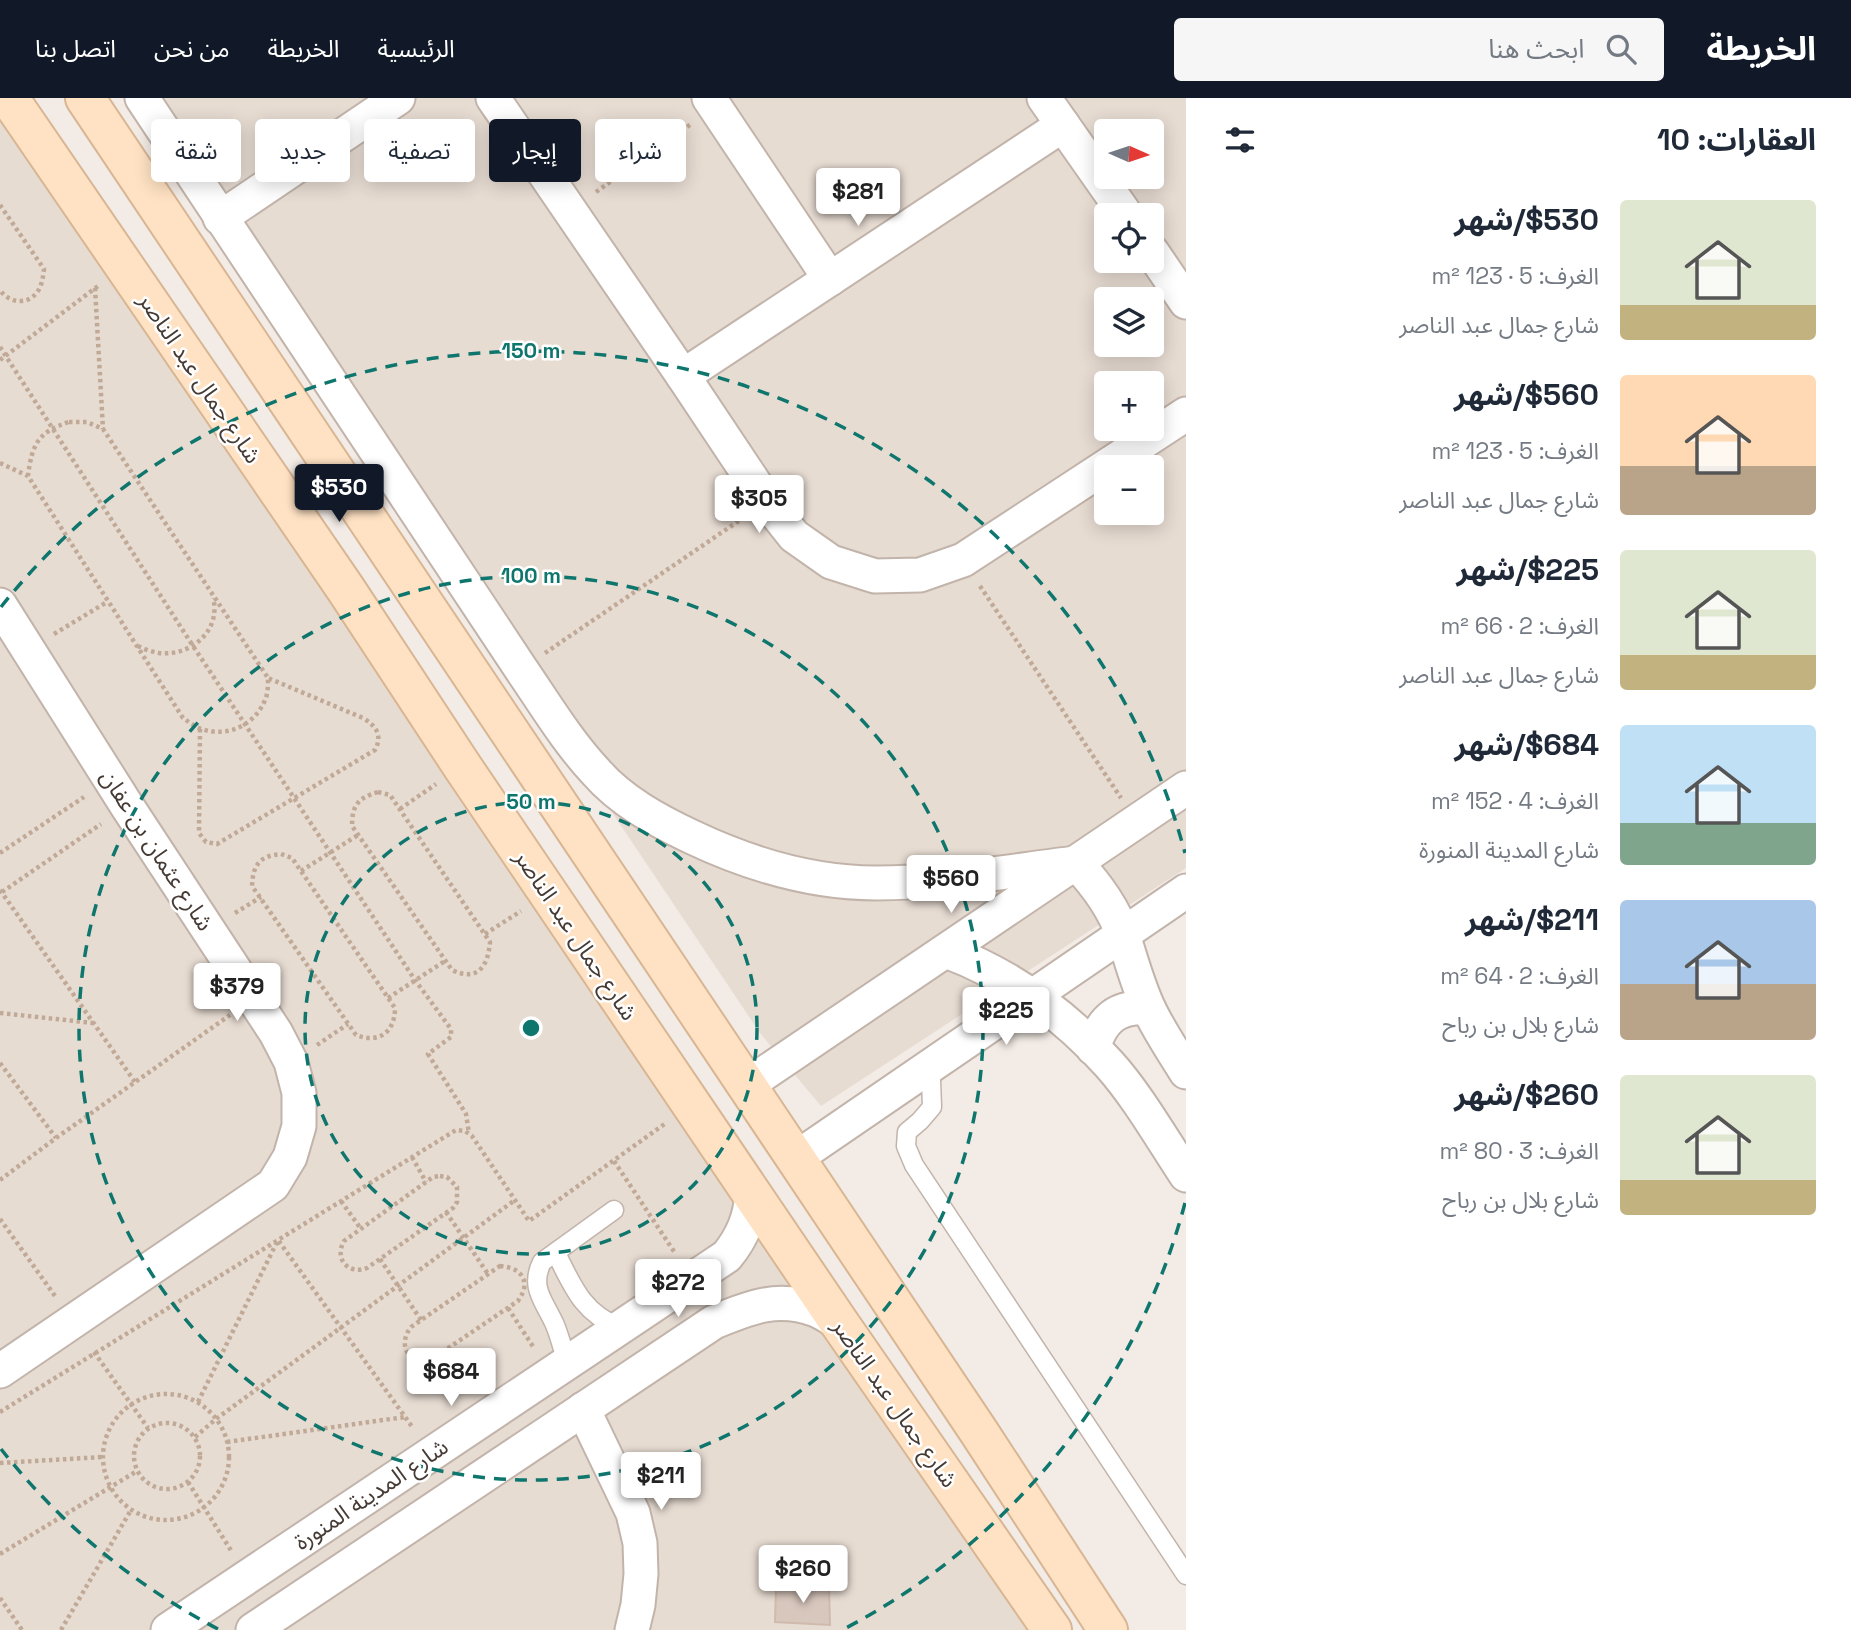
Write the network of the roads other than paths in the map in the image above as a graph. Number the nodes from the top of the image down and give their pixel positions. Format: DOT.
graph roads {
  1 [pos="9,98"];
  2 [pos="85,98"];
  3 [pos="142,98"];
  4 [pos="398,98"];
  5 [pos="493,98"];
  6 [pos="1044,98"];
  7 [pos="712,103"];
  8 [pos="1063,125"];
  9 [pos="1118,203"];
  10 [pos="220,218"];
  11 [pos="1164,270"];
  12 [pos="830,279"];
  13 [pos="1186,302"];
  14 [pos="683,376"];
  15 [pos="1186,414"];
  16 [pos="340,478"];
  17 [pos="293,514"];
  18 [pos="392,555"];
  19 [pos="345,587"];
  20 [pos="0,605"];
  21 [pos="1186,788"];
  22 [pos="1076,863"];
  23 [pos="1186,891"];
  24 [pos="1123,934"];
  25 [pos="946,951"];
  26 [pos="1034,995"];
  27 [pos="1148,1008"];
  28 [pos="1093,1048"];
  29 [pos="923,1070"];
  30 [pos="1186,1072"];
  31 [pos="747,1086"];
  32 [pos="796,1158"];
  33 [pos="1186,1175"];
  34 [pos="752,1194"];
  35 [pos="614,1210"];
  36 [pos="556,1253"];
  37 [pos="689,1281"];
  38 [pos="714,1322"];
  39 [pos="839,1324"];
  40 [pos="620,1328"];
  41 [pos="559,1368"];
  42 [pos="0,1371"];
  43 [pos="583,1409"];
  44 [pos="1186,1574"];
  45 [pos="168,1630"];
  46 [pos="253,1630"];
  47 [pos="632,1630"];
  48 [pos="1052,1630"];
  49 [pos="1108,1630"];
  1 -- 17 [label="main road, شارع جمال عبد الناصر"];
  2 -- 16 [label="main road"];
  3 -- 10 [label="street"];
  4 -- 10 [label="street"];
  5 -- 14 [label="street"];
  6 -- 8 [label="street"];
  7 -- 12 [label="street"];
  8 -- 9 [label="street"];
  8 -- 12 [label="street"];
  10 -- 22 [label="street"];
  11 -- 13 [label="street"];
  12 -- 14 [label="street"];
  14 -- 15 [label="street"];
  16 -- 17 [label="main road"];
  16 -- 18 [label="main road"];
  17 -- 19 [label="main road, شارع جمال عبد الناصر"];
  18 -- 19 [label="main road"];
  18 -- 31 [label="main road"];
  19 -- 34 [label="main road, شارع جمال عبد الناصر"];
  20 -- 42 [label="street, شارع عثمان بن عفان"];
  21 -- 22 [label="street"];
  22 -- 24 [label="street"];
  22 -- 25 [label="street"];
  23 -- 24 [label="street"];
  24 -- 26 [label="street"];
  24 -- 27 [label="street"];
  25 -- 26 [label="street"];
  25 -- 31 [label="street"];
  26 -- 28 [label="street"];
  26 -- 29 [label="street"];
  27 -- 28 [label="street"];
  27 -- 30 [label="street"];
  28 -- 33 [label="street"];
  29 -- 32 [label="street"];
  29 -- 44 [label="lane"];
  31 -- 32 [label="main road"];
  32 -- 49 [label="main road"];
  34 -- 37 [label="street, شارع المدينة المنورة"];
  34 -- 39 [label="main road, شارع جمال عبد الناصر"];
  35 -- 36 [label="lane"];
  36 -- 40 [label="lane"];
  36 -- 41 [label="lane"];
  37 -- 38 [label="street"];
  37 -- 40 [label="street, شارع المدينة المنورة"];
  38 -- 39 [label="street, شارع المدينة المنورة"];
  38 -- 43 [label="street, شارع المدينة المنورة"];
  39 -- 48 [label="main road, شارع جمال عبد الناصر"];
  40 -- 41 [label="street, شارع المدينة المنورة"];
  41 -- 45 [label="street, شارع المدينة المنورة"];
  43 -- 46 [label="street, شارع المدينة المنورة"];
  43 -- 47 [label="street"];
}
